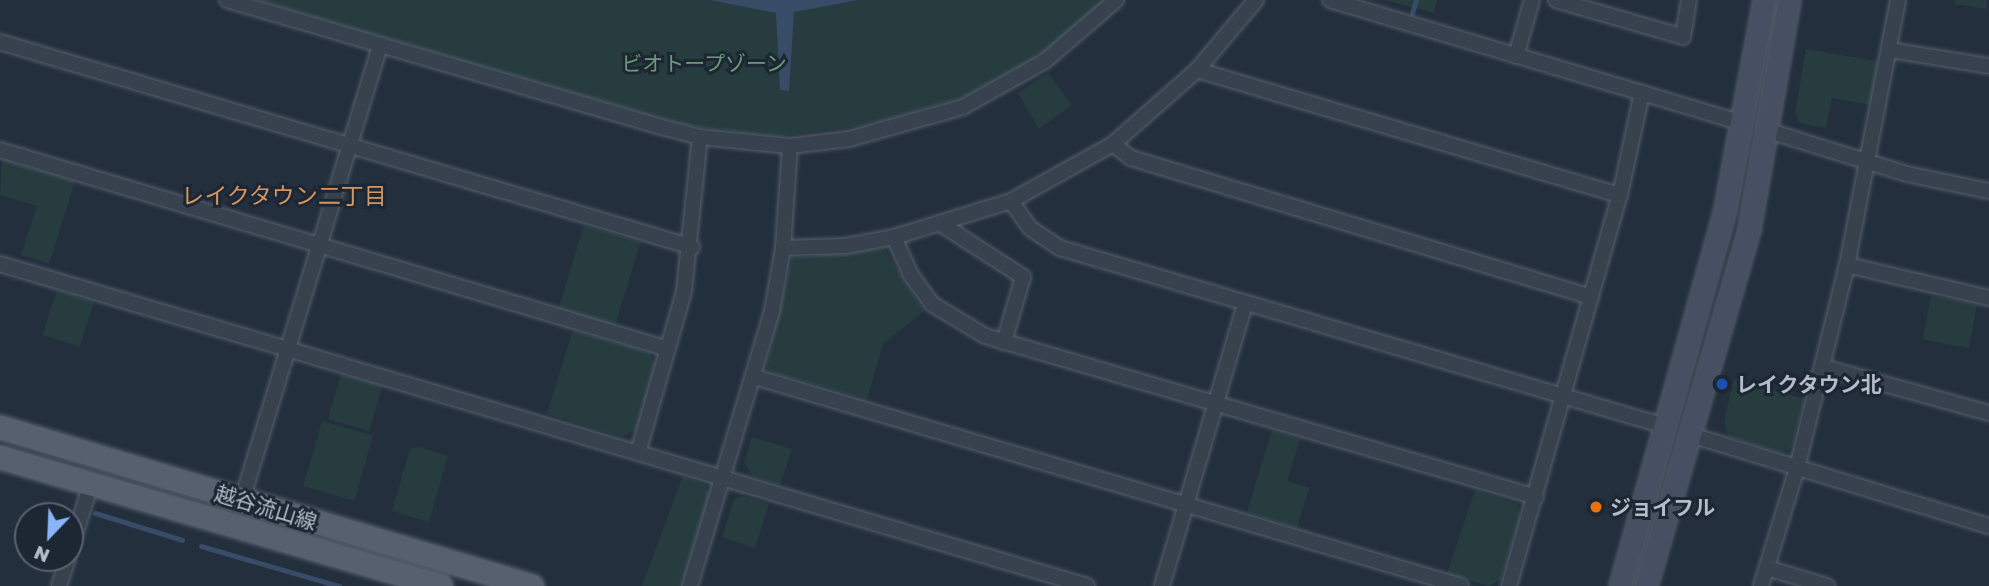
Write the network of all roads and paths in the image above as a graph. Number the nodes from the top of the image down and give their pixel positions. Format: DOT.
graph roads {
  1 [pos="227,0"];
  2 [pos="1116,0"];
  3 [pos="1256,0"];
  4 [pos="1330,0"];
  5 [pos="1532,0"];
  6 [pos="1556,0"];
  7 [pos="1689,0"];
  8 [pos="1764,0"];
  9 [pos="1789,0"];
  10 [pos="1898,0"];
  11 [pos="0,42"];
  12 [pos="380,46"];
  13 [pos="1890,50"];
  14 [pos="1516,56"];
  15 [pos="1989,66"];
  16 [pos="1197,70"];
  17 [pos="1642,92"];
  18 [pos="1742,123"];
  19 [pos="1769,131"];
  20 [pos="700,137"];
  21 [pos="1113,144"];
  22 [pos="349,145"];
  23 [pos="790,146"];
  24 [pos="0,150"];
  25 [pos="1870,163"];
  26 [pos="1989,191"];
  27 [pos="1620,195"];
  28 [pos="1011,201"];
  29 [pos="942,224"];
  30 [pos="894,237"];
  31 [pos="320,244"];
  32 [pos="692,247"];
  33 [pos="783,248"];
  34 [pos="0,264"];
  35 [pos="1847,265"];
  36 [pos="1592,297"];
  37 [pos="1989,298"];
  38 [pos="1245,304"];
  39 [pos="1004,342"];
  40 [pos="289,349"];
  41 [pos="668,349"];
  42 [pos="1823,368"];
  43 [pos="755,377"];
  44 [pos="1566,397"];
  45 [pos="1217,403"];
  46 [pos="1989,413"];
  47 [pos="0,427"];
  48 [pos="1668,427"];
  49 [pos="1691,435"];
  50 [pos="638,453"];
  51 [pos="0,457"];
  52 [pos="1797,468"];
  53 [pos="724,478"];
  54 [pos="91,484"];
  55 [pos="1536,497"];
  56 [pos="242,500"];
  57 [pos="1188,503"];
  58 [pos="84,506"];
  59 [pos="1989,526"];
  60 [pos="1767,568"];
  61 [pos="441,586"];
  62 [pos="532,586"];
  63 [pos="690,586"];
  64 [pos="1087,586"];
  65 [pos="1162,586"];
  66 [pos="1461,586"];
  67 [pos="1509,586"];
  68 [pos="1620,586"];
  69 [pos="1646,586"];
  70 [pos="1761,586"];
  71 [pos="1827,586"];
  1 -- 12 [label="street"];
  2 -- 23 [label="street"];
  3 -- 16 [label="street"];
  4 -- 14 [label="street"];
  5 -- 14 [label="street"];
  6 -- 7 [label="street"];
  8 -- 18 [label="street"];
  9 -- 19 [label="street"];
  10 -- 13 [label="street"];
  11 -- 22 [label="street"];
  12 -- 20 [label="street"];
  12 -- 22 [label="street"];
  13 -- 15 [label="street"];
  13 -- 25 [label="street"];
  14 -- 17 [label="street"];
  16 -- 21 [label="street"];
  16 -- 27 [label="street"];
  17 -- 18 [label="street"];
  17 -- 27 [label="street"];
  18 -- 48 [label="street"];
  19 -- 25 [label="street"];
  19 -- 49 [label="street"];
  20 -- 23 [label="street"];
  20 -- 32 [label="street"];
  21 -- 28 [label="street"];
  21 -- 36 [label="street"];
  22 -- 31 [label="street"];
  22 -- 32 [label="street"];
  23 -- 33 [label="street"];
  24 -- 31 [label="street"];
  25 -- 26 [label="street"];
  25 -- 35 [label="street"];
  27 -- 36 [label="street"];
  28 -- 29 [label="street"];
  28 -- 38 [label="street"];
  29 -- 30 [label="street"];
  29 -- 39 [label="street"];
  30 -- 33 [label="street"];
  30 -- 39 [label="street"];
  31 -- 40 [label="street"];
  31 -- 41 [label="street"];
  32 -- 41 [label="street"];
  33 -- 43 [label="street"];
  34 -- 40 [label="street"];
  35 -- 37 [label="street"];
  35 -- 42 [label="street"];
  36 -- 44 [label="street"];
  38 -- 44 [label="street"];
  38 -- 45 [label="street"];
  39 -- 45 [label="street"];
  40 -- 50 [label="street"];
  40 -- 56 [label="street"];
  41 -- 50 [label="street"];
  42 -- 46 [label="street"];
  42 -- 52 [label="street"];
  43 -- 53 [label="street"];
  43 -- 57 [label="street"];
  44 -- 48 [label="street"];
  44 -- 55 [label="street"];
  45 -- 55 [label="street"];
  45 -- 57 [label="street"];
  47 -- 56 [label="main road, 越谷流山線"];
  48 -- 68 [label="street"];
  49 -- 52 [label="street"];
  49 -- 69 [label="street"];
  50 -- 53 [label="street"];
  51 -- 54 [label="main road, 越谷流山線"];
  52 -- 59 [label="street"];
  52 -- 60 [label="street"];
  53 -- 63 [label="street"];
  53 -- 64 [label="street"];
  54 -- 58 [label="street"];
  54 -- 61 [label="main road, 越谷流山線"];
  55 -- 67 [label="street"];
  56 -- 62 [label="main road, 越谷流山線"];
  57 -- 65 [label="street"];
  57 -- 66 [label="street"];
  60 -- 70 [label="street"];
  60 -- 71 [label="street"];
}
